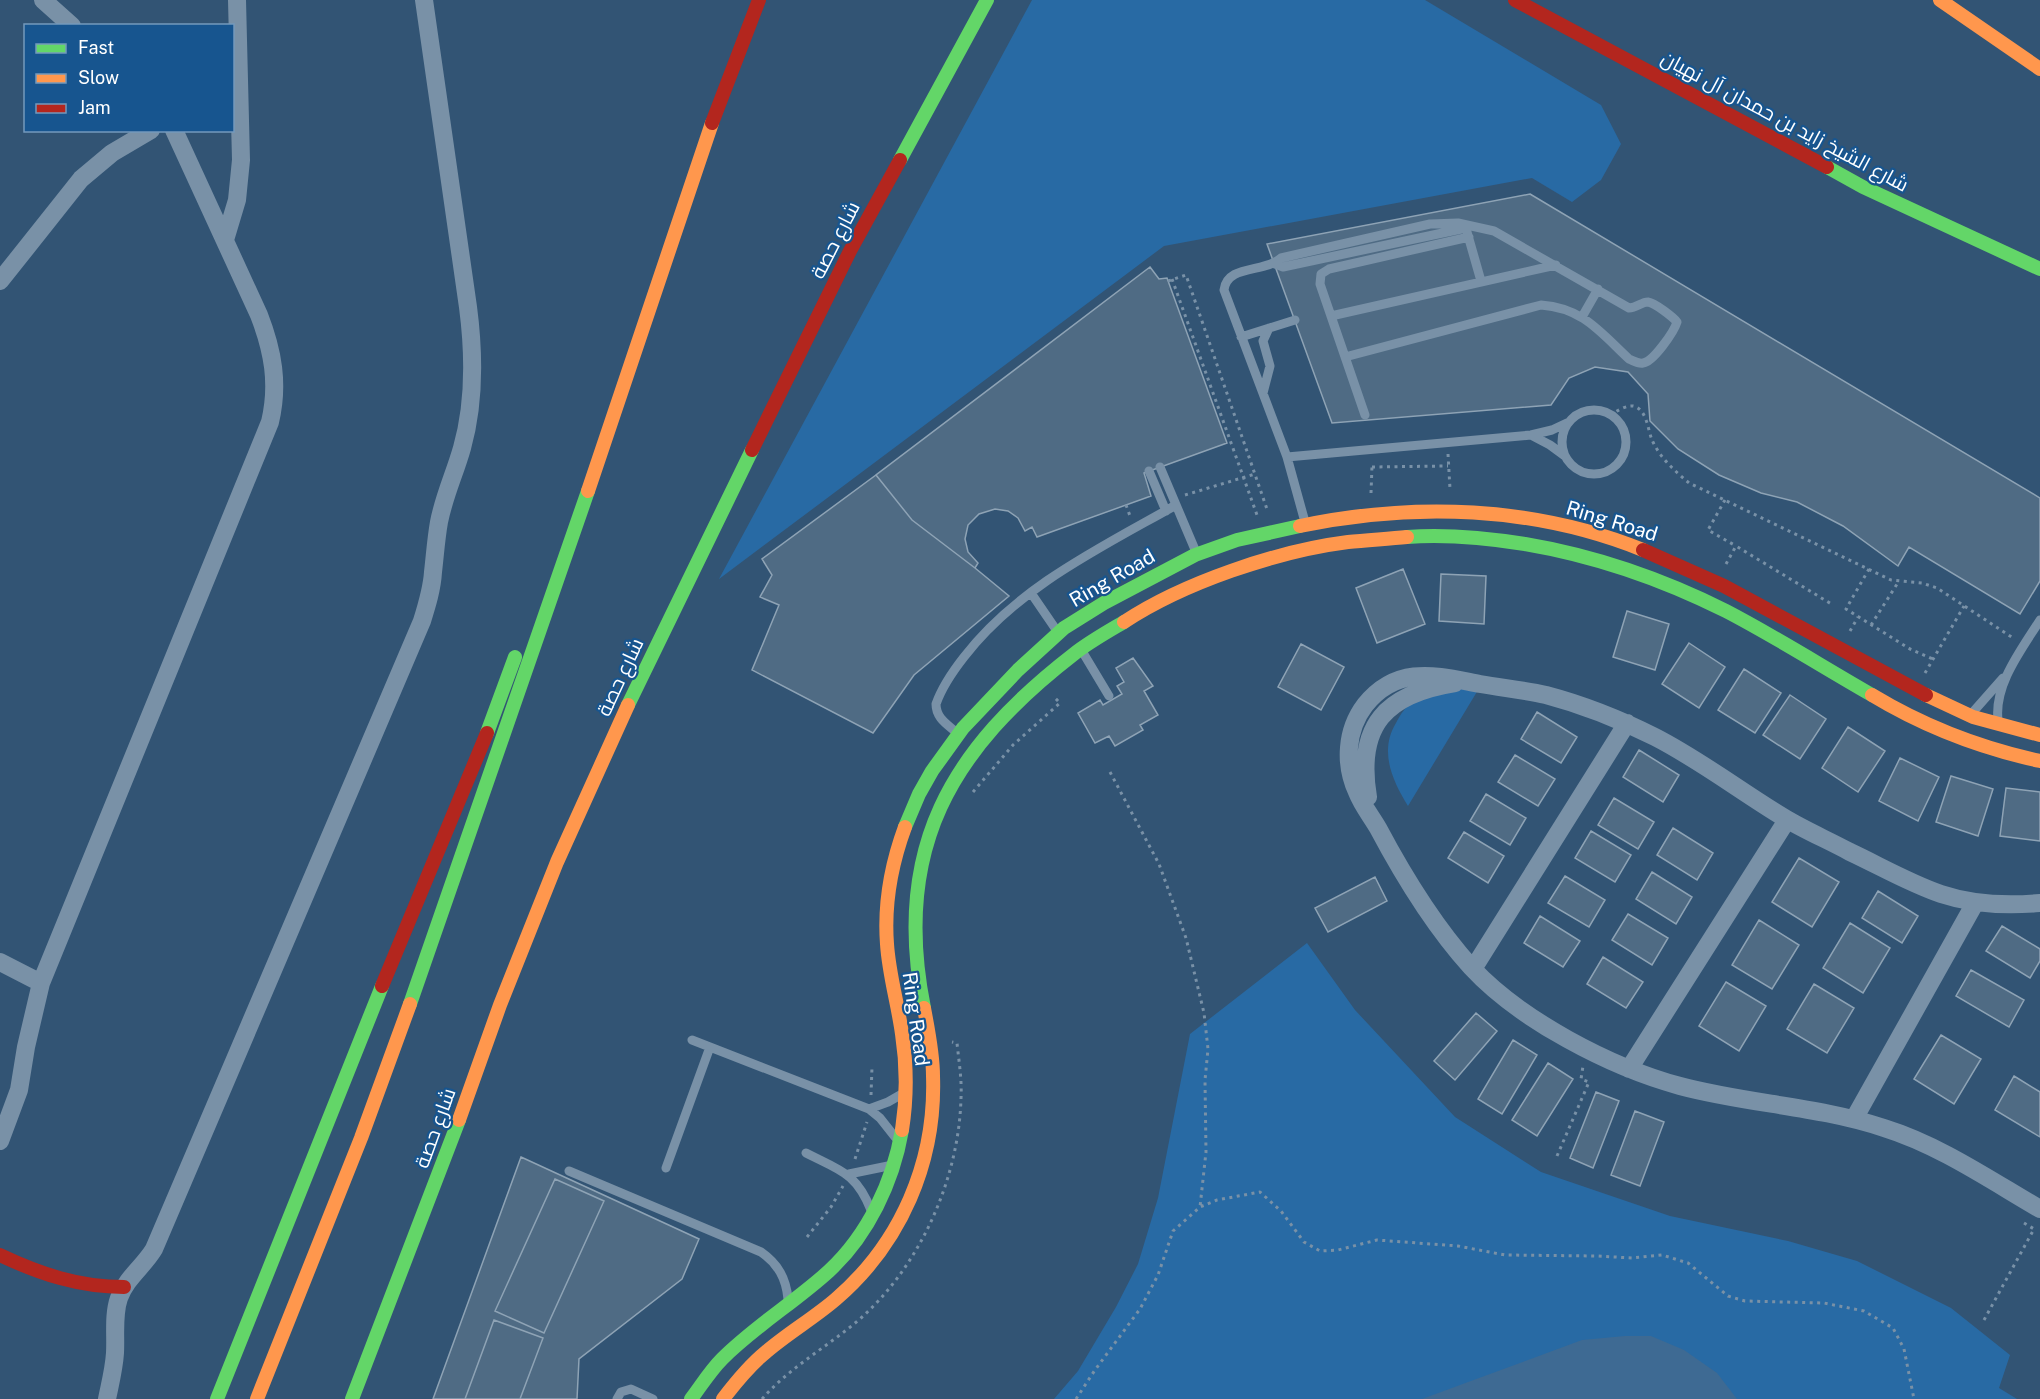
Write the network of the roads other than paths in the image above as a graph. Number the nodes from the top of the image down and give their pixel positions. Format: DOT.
graph roads {
  1 [pos="43,0"];
  2 [pos="237,0"];
  3 [pos="424,0"];
  4 [pos="759,0"];
  5 [pos="987,0"];
  6 [pos="1515,0"];
  7 [pos="1940,0"];
  8 [pos="70,24"];
  9 [pos="2040,69"];
  10 [pos="236,86"];
  11 [pos="148,132"];
  12 [pos="175,132"];
  13 [pos="1467,230"];
  14 [pos="225,240"];
  15 [pos="1556,265"];
  16 [pos="2040,269"];
  17 [pos="0,281"];
  18 [pos="1481,282"];
  19 [pos="1598,289"];
  20 [pos="1331,316"];
  21 [pos="1582,317"];
  22 [pos="1295,320"];
  23 [pos="1269,328"];
  24 [pos="1242,337"];
  25 [pos="1345,357"];
  26 [pos="1263,393"];
  27 [pos="1365,415"];
  28 [pos="1569,422"];
  29 [pos="1531,435"];
  30 [pos="1287,457"];
  31 [pos="1566,457"];
  32 [pos="1160,467"];
  33 [pos="1149,471"];
  34 [pos="1176,505"];
  35 [pos="1166,511"];
  36 [pos="580,513"];
  37 [pos="1306,524"];
  38 [pos="1197,554"];
  39 [pos="539,589"];
  40 [pos="1030,593"];
  41 [pos="2040,620"];
  42 [pos="1059,634"];
  43 [pos="519,648"];
  44 [pos="1081,649"];
  45 [pos="2010,669"];
  46 [pos="1109,696"];
  47 [pos="1970,716"];
  48 [pos="1627,723"];
  49 [pos="1999,724"];
  50 [pos="958,733"];
  51 [pos="2040,735"];
  52 [pos="2040,761"];
  53 [pos="1787,820"];
  54 [pos="1975,903"];
  55 [pos="2040,903"];
  56 [pos="0,962"];
  57 [pos="1473,969"];
  58 [pos="40,983"];
  59 [pos="692,1040"];
  60 [pos="711,1047"];
  61 [pos="1629,1069"];
  62 [pos="905,1092"];
  63 [pos="869,1109"];
  64 [pos="1854,1119"];
  65 [pos="0,1141"];
  66 [pos="898,1141"];
  67 [pos="806,1153"];
  68 [pos="893,1164"];
  69 [pos="666,1168"];
  70 [pos="569,1171"];
  71 [pos="849,1174"];
  72 [pos="2033,1204"];
  73 [pos="873,1215"];
  74 [pos="0,1255"];
  75 [pos="124,1287"];
  76 [pos="788,1304"];
  77 [pos="642,1397"];
  78 [pos="107,1399"];
  79 [pos="217,1399"];
  80 [pos="257,1399"];
  81 [pos="352,1399"];
  82 [pos="617,1399"];
  83 [pos="653,1399"];
  84 [pos="691,1399"];
  85 [pos="723,1399"];
  1 -- 8 [label="street"];
  2 -- 10 [label="street"];
  3 -- 75 [label="street"];
  4 -- 36 [label="main road"];
  5 -- 81 [label="main road, شارع حصة"];
  6 -- 16 [label="main road, شارع الشيخ زايد بن حمدان آل نهيان"];
  7 -- 9 [label="main road"];
  10 -- 14 [label="street"];
  11 -- 17 [label="street"];
  12 -- 14 [label="street"];
  13 -- 15 [label="lane"];
  13 -- 18 [label="lane"];
  13 -- 20 [label="lane"];
  13 -- 24 [label="lane"];
  14 -- 58 [label="street"];
  15 -- 18 [label="lane"];
  15 -- 19 [label="lane"];
  18 -- 20 [label="lane"];
  19 -- 21 [label="lane"];
  19 -- 21 [label="lane"];
  20 -- 25 [label="lane"];
  21 -- 25 [label="lane"];
  22 -- 23 [label="lane"];
  23 -- 24 [label="lane"];
  23 -- 26 [label="lane"];
  24 -- 26 [label="lane"];
  25 -- 27 [label="lane"];
  26 -- 30 [label="lane"];
  28 -- 29 [label="lane"];
  28 -- 31 [label="lane"];
  28 -- 31 [label="lane"];
  29 -- 30 [label="lane"];
  29 -- 31 [label="lane"];
  30 -- 37 [label="lane"];
  32 -- 34 [label="lane"];
  33 -- 35 [label="lane"];
  34 -- 35 [label="lane"];
  34 -- 38 [label="lane"];
  35 -- 40 [label="lane"];
  36 -- 39 [label="main road"];
  36 -- 80 [label="main road"];
  37 -- 38 [label="main road, Ring Road"];
  37 -- 47 [label="main road, Ring Road"];
  38 -- 42 [label="main road, Ring Road"];
  40 -- 42 [label="lane"];
  40 -- 50 [label="lane"];
  41 -- 45 [label="lane"];
  42 -- 50 [label="main road, Ring Road"];
  43 -- 79 [label="main road"];
  44 -- 46 [label="lane"];
  44 -- 52 [label="main road, Ring Road"];
  44 -- 85 [label="main road, Ring Road"];
  45 -- 47 [label="lane"];
  45 -- 49 [label="lane"];
  47 -- 49 [label="main road, Ring Road"];
  48 -- 53 [label="street"];
  48 -- 57 [label="street"];
  48 -- 57 [label="street"];
  49 -- 51 [label="main road, Ring Road"];
  50 -- 62 [label="main road, Ring Road"];
  53 -- 54 [label="street"];
  53 -- 61 [label="street"];
  54 -- 55 [label="street"];
  54 -- 64 [label="street"];
  56 -- 58 [label="street"];
  57 -- 61 [label="street"];
  58 -- 65 [label="street"];
  59 -- 60 [label="lane"];
  60 -- 63 [label="lane"];
  60 -- 69 [label="lane"];
  61 -- 64 [label="street"];
  62 -- 63 [label="lane"];
  62 -- 66 [label="main road, Ring Road"];
  63 -- 66 [label="lane"];
  64 -- 72 [label="street"];
  66 -- 68 [label="main road, Ring Road"];
  67 -- 71 [label="lane"];
  68 -- 71 [label="lane"];
  68 -- 73 [label="main road, Ring Road"];
  70 -- 76 [label="lane"];
  71 -- 73 [label="lane"];
  73 -- 76 [label="main road, Ring Road"];
  74 -- 75 [label="main road"];
  75 -- 78 [label="street"];
  76 -- 84 [label="main road, Ring Road"];
  77 -- 82 [label="lane"];
  77 -- 83 [label="lane"];
}
